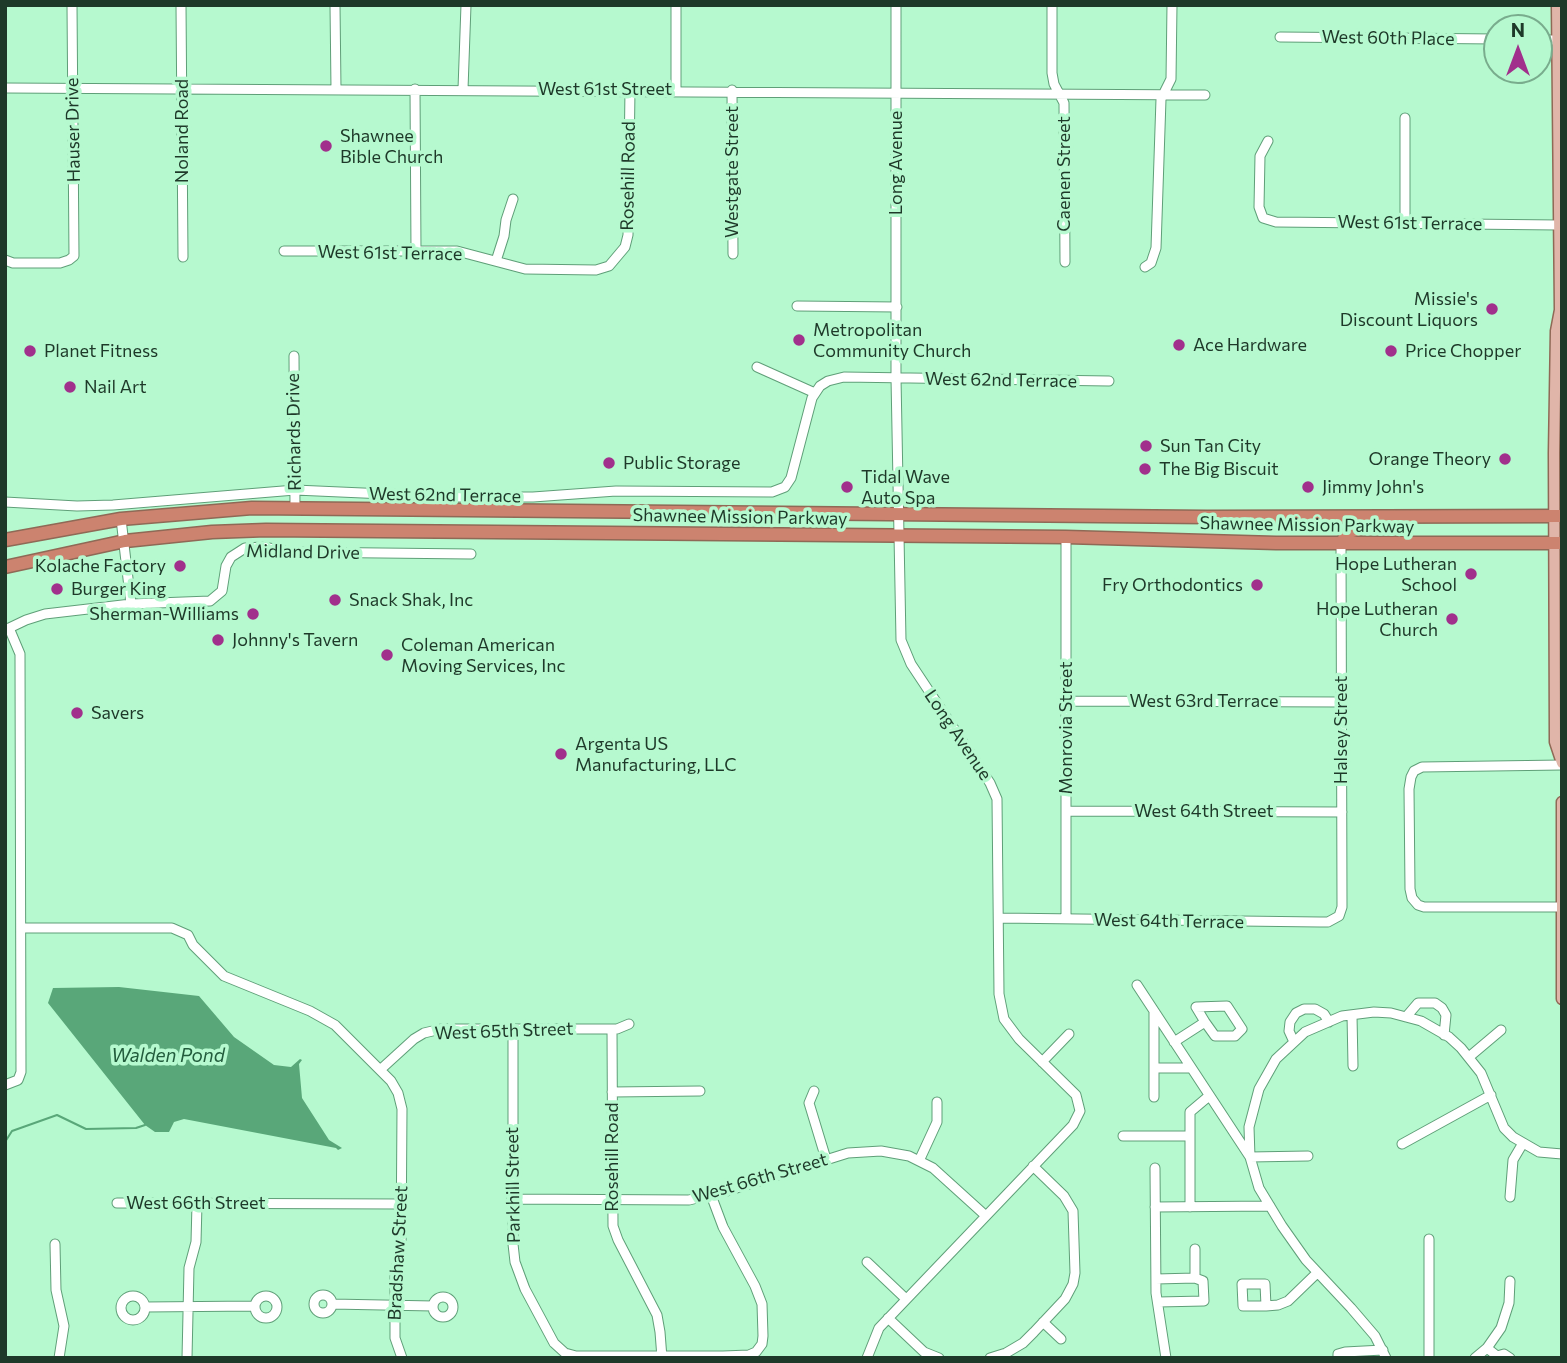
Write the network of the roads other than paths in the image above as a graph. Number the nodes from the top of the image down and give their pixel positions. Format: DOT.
graph roads {
  1 [pos="72,5"];
  2 [pos="181,5"];
  3 [pos="335,5"];
  4 [pos="466,5"];
  5 [pos="676,5"];
  6 [pos="896,5"];
  7 [pos="1052,5"];
  8 [pos="1172,5"];
  9 [pos="1557,5"];
  10 [pos="1280,37"];
  11 [pos="1483,39"];
  12 [pos="1553,40"];
  13 [pos="1558,40"];
  14 [pos="5,88"];
  15 [pos="73,88"];
  16 [pos="182,89"];
  17 [pos="336,89"];
  18 [pos="415,89"];
  19 [pos="463,89"];
  20 [pos="630,90"];
  21 [pos="676,90"];
  22 [pos="732,90"];
  23 [pos="896,92"];
  24 [pos="1058,92"];
  25 [pos="1165,93"];
  26 [pos="1205,94"];
  27 [pos="1405,118"];
  28 [pos="1268,141"];
  29 [pos="1560,163"];
  30 [pos="513,199"];
  31 [pos="1405,223"];
  32 [pos="1558,225"];
  33 [pos="284,251"];
  34 [pos="416,251"];
  35 [pos="733,254"];
  36 [pos="183,257"];
  37 [pos="617,259"];
  38 [pos="5,261"];
  39 [pos="496,261"];
  40 [pos="1065,262"];
  41 [pos="1145,267"];
  42 [pos="797,306"];
  43 [pos="897,307"];
  44 [pos="1561,314"];
  45 [pos="294,356"];
  46 [pos="757,367"];
  47 [pos="1557,377"];
  48 [pos="897,378"];
  49 [pos="1108,381"];
  50 [pos="815,393"];
  51 [pos="1558,453"];
  52 [pos="295,490"];
  53 [pos="5,502"];
  54 [pos="334,507"];
  55 [pos="295,508"];
  56 [pos="655,512"];
  57 [pos="691,512"];
  58 [pos="899,512"];
  59 [pos="1558,516"];
  60 [pos="1401,517"];
  61 [pos="121,519"];
  62 [pos="266,530"];
  63 [pos="305,530"];
  64 [pos="629,533"];
  65 [pos="658,534"];
  66 [pos="899,536"];
  67 [pos="1066,537"];
  68 [pos="5,540"];
  69 [pos="125,541"];
  70 [pos="1341,543"];
  71 [pos="1558,543"];
  72 [pos="471,554"];
  73 [pos="5,567"];
  74 [pos="131,604"];
  75 [pos="7,629"];
  76 [pos="1558,678"];
  77 [pos="1067,701"];
  78 [pos="1341,702"];
  79 [pos="1562,764"];
  80 [pos="1562,802"];
  81 [pos="1066,811"];
  82 [pos="1342,812"];
  83 [pos="1561,907"];
  84 [pos="1339,916"];
  85 [pos="999,918"];
  86 [pos="1066,919"];
  87 [pos="22,928"];
  88 [pos="1562,980"];
  89 [pos="1137,985"];
  90 [pos="1562,999"];
  91 [pos="1154,1012"];
  92 [pos="1352,1014"];
  93 [pos="1406,1017"];
  94 [pos="1205,1022"];
  95 [pos="1329,1022"];
  96 [pos="629,1024"];
  97 [pos="513,1029"];
  98 [pos="612,1029"];
  99 [pos="1501,1030"];
  100 [pos="1069,1034"];
  101 [pos="1444,1035"];
  102 [pos="1174,1042"];
  103 [pos="1294,1042"];
  104 [pos="1469,1057"];
  105 [pos="1042,1062"];
  106 [pos="1353,1066"];
  107 [pos="1154,1068"];
  108 [pos="1190,1068"];
  109 [pos="380,1070"];
  110 [pos="5,1085"];
  111 [pos="700,1091"];
  112 [pos="814,1091"];
  113 [pos="612,1092"];
  114 [pos="1491,1095"];
  115 [pos="1209,1096"];
  116 [pos="1154,1097"];
  117 [pos="937,1102"];
  118 [pos="1123,1136"];
  119 [pos="1189,1136"];
  120 [pos="1523,1143"];
  121 [pos="1402,1144"];
  122 [pos="1562,1154"];
  123 [pos="1308,1156"];
  124 [pos="1250,1157"];
  125 [pos="826,1159"];
  126 [pos="919,1161"];
  127 [pos="1033,1166"];
  128 [pos="1155,1168"];
  129 [pos="711,1195"];
  130 [pos="1510,1197"];
  131 [pos="512,1199"];
  132 [pos="612,1200"];
  133 [pos="117,1203"];
  134 [pos="197,1204"];
  135 [pos="401,1204"];
  136 [pos="1270,1206"];
  137 [pos="1155,1207"];
  138 [pos="1190,1207"];
  139 [pos="986,1216"];
  140 [pos="1429,1239"];
  141 [pos="55,1244"];
  142 [pos="1195,1249"];
  143 [pos="867,1262"];
  144 [pos="1317,1273"];
  145 [pos="1195,1278"];
  146 [pos="1156,1279"];
  147 [pos="1510,1281"];
  148 [pos="906,1299"];
  149 [pos="1158,1302"];
  150 [pos="332,1304"];
  151 [pos="255,1306"];
  152 [pos="395,1306"];
  153 [pos="433,1306"];
  154 [pos="1266,1306"];
  155 [pos="145,1307"];
  156 [pos="188,1307"];
  157 [pos="888,1318"];
  158 [pos="1043,1322"];
  159 [pos="1061,1339"];
  160 [pos="1487,1348"];
  161 [pos="1384,1354"];
  162 [pos="662,1357"];
  163 [pos="1497,1357"];
  164 [pos="59,1358"];
  165 [pos="187,1358"];
  166 [pos="402,1358"];
  167 [pos="867,1358"];
  168 [pos="939,1358"];
  169 [pos="990,1358"];
  170 [pos="1166,1358"];
  171 [pos="1338,1358"];
  172 [pos="1429,1358"];
  173 [pos="1475,1358"];
  174 [pos="1510,1358"];
  1 -- 15 [label="street, Hauser Drive"];
  2 -- 16 [label="street, Noland Road"];
  3 -- 17 [label="street"];
  4 -- 19 [label="street"];
  5 -- 21 [label="street"];
  6 -- 23 [label="street, Long Avenue"];
  7 -- 24 [label="street, Caenen Street"];
  8 -- 25 [label="street"];
  9 -- 13 [label="main road"];
  10 -- 11 [label="street, West 60th Place"];
  12 -- 13 [label="street"];
  13 -- 29 [label="main road"];
  14 -- 15 [label="street, West 61st Street"];
  15 -- 16 [label="street, West 61st Street"];
  15 -- 38 [label="street, Hauser Drive"];
  16 -- 17 [label="street, West 61st Street"];
  16 -- 36 [label="street, Noland Road"];
  17 -- 18 [label="street, West 61st Street"];
  18 -- 19 [label="street, West 61st Street"];
  18 -- 34 [label="street"];
  19 -- 20 [label="street, West 61st Street"];
  20 -- 21 [label="street, West 61st Street"];
  20 -- 37 [label="street, Rosehill Road"];
  21 -- 22 [label="street, West 61st Street"];
  22 -- 23 [label="street, West 61st Street"];
  22 -- 35 [label="street, Westgate Street"];
  23 -- 24 [label="street, West 61st Street"];
  23 -- 43 [label="street, Long Avenue"];
  24 -- 25 [label="street, West 61st Street"];
  24 -- 40 [label="street, Caenen Street"];
  25 -- 26 [label="street, West 61st Street"];
  25 -- 41 [label="street"];
  27 -- 31 [label="street"];
  28 -- 31 [label="street, West 61st Terrace"];
  29 -- 32 [label="main road"];
  30 -- 39 [label="street"];
  31 -- 32 [label="street, West 61st Terrace"];
  32 -- 44 [label="main road"];
  33 -- 34 [label="street, West 61st Terrace"];
  34 -- 39 [label="street, West 61st Terrace"];
  37 -- 39 [label="street, West 61st Terrace"];
  42 -- 43 [label="street"];
  43 -- 48 [label="street, Long Avenue"];
  44 -- 47 [label="main road"];
  45 -- 52 [label="street, Richards Drive"];
  46 -- 50 [label="street"];
  47 -- 51 [label="main road"];
  48 -- 49 [label="street, West 62nd Terrace"];
  48 -- 50 [label="street, West 62nd Terrace"];
  48 -- 58 [label="street, Long Avenue"];
  50 -- 52 [label="street, West 62nd Terrace"];
  51 -- 59 [label="main road"];
  52 -- 53 [label="street, West 62nd Terrace"];
  52 -- 55 [label="street, Richards Drive"];
  54 -- 55 [label="highway, Shawnee Mission Parkway"];
  54 -- 56 [label="highway, Shawnee Mission Parkway"];
  54 -- 63 [label="highway"];
  55 -- 61 [label="highway, Shawnee Mission Parkway"];
  55 -- 62 [label="highway"];
  56 -- 57 [label="highway, Shawnee Mission Parkway"];
  56 -- 64 [label="highway"];
  57 -- 58 [label="highway, Shawnee Mission Parkway"];
  57 -- 65 [label="highway"];
  58 -- 60 [label="highway, Shawnee Mission Parkway"];
  58 -- 66 [label="street, Long Avenue"];
  59 -- 60 [label="highway, Shawnee Mission Parkway"];
  59 -- 71 [label="main road"];
  60 -- 70 [label="highway"];
  61 -- 68 [label="highway, Shawnee Mission Parkway"];
  61 -- 69 [label="street"];
  62 -- 63 [label="highway, Shawnee Mission Parkway"];
  62 -- 69 [label="highway, Shawnee Mission Parkway"];
  63 -- 64 [label="highway, Shawnee Mission Parkway"];
  64 -- 65 [label="highway, Shawnee Mission Parkway"];
  65 -- 66 [label="highway, Shawnee Mission Parkway"];
  66 -- 67 [label="highway, Shawnee Mission Parkway"];
  66 -- 85 [label="street, Long Avenue"];
  67 -- 70 [label="highway, Shawnee Mission Parkway"];
  67 -- 77 [label="street, Monrovia Street"];
  69 -- 73 [label="highway, Shawnee Mission Parkway"];
  69 -- 74 [label="street"];
  70 -- 71 [label="highway, Shawnee Mission Parkway"];
  70 -- 78 [label="street, Halsey Street"];
  71 -- 76 [label="main road"];
  72 -- 74 [label="street, Midland Drive"];
  74 -- 75 [label="street, Midland Drive"];
  75 -- 87 [label="street"];
  76 -- 79 [label="main road"];
  77 -- 78 [label="street, West 63rd Terrace"];
  77 -- 81 [label="street, Monrovia Street"];
  78 -- 82 [label="street, Halsey Street"];
  79 -- 83 [label="street"];
  80 -- 83 [label="main road"];
  81 -- 82 [label="street, West 64th Street"];
  81 -- 86 [label="street, Monrovia Street"];
  82 -- 84 [label="street, Halsey Street"];
  83 -- 88 [label="main road"];
  84 -- 86 [label="street, West 64th Terrace"];
  85 -- 86 [label="street, West 64th Terrace"];
  85 -- 105 [label="street, Long Avenue"];
  87 -- 109 [label="street"];
  87 -- 110 [label="street"];
  88 -- 90 [label="main road"];
  89 -- 91 [label="street"];
  91 -- 102 [label="street"];
  91 -- 107 [label="street"];
  92 -- 93 [label="street"];
  92 -- 95 [label="street"];
  92 -- 106 [label="street"];
  93 -- 101 [label="street"];
  93 -- 101 [label="street"];
  94 -- 94 [label="street"];
  94 -- 102 [label="street"];
  95 -- 103 [label="street"];
  95 -- 103 [label="street"];
  96 -- 98 [label="street, West 65th Street"];
  97 -- 98 [label="street, West 65th Street"];
  97 -- 109 [label="street, West 65th Street"];
  97 -- 131 [label="street, Parkhill Street"];
  98 -- 113 [label="street, Rosehill Road"];
  99 -- 104 [label="street"];
  100 -- 105 [label="street"];
  101 -- 104 [label="street"];
  102 -- 108 [label="street"];
  103 -- 124 [label="street"];
  104 -- 114 [label="street"];
  105 -- 127 [label="street, Long Avenue"];
  107 -- 108 [label="street"];
  107 -- 116 [label="street"];
  108 -- 115 [label="street"];
  109 -- 135 [label="street, Bradshaw Street"];
  111 -- 113 [label="street"];
  112 -- 125 [label="street"];
  113 -- 132 [label="street, Rosehill Road"];
  114 -- 120 [label="street"];
  114 -- 121 [label="street"];
  115 -- 119 [label="street"];
  115 -- 124 [label="street"];
  117 -- 126 [label="street"];
  118 -- 119 [label="street"];
  119 -- 138 [label="street"];
  120 -- 122 [label="street"];
  120 -- 130 [label="street"];
  123 -- 124 [label="street"];
  124 -- 136 [label="street"];
  125 -- 126 [label="street, West 66th Street"];
  125 -- 129 [label="street, West 66th Street"];
  126 -- 139 [label="street, West 66th Street"];
  127 -- 139 [label="street, Long Avenue"];
  127 -- 158 [label="street"];
  128 -- 137 [label="street"];
  129 -- 132 [label="street, West 66th Street"];
  129 -- 162 [label="street"];
  131 -- 132 [label="street, West 66th Street"];
  131 -- 162 [label="street, Parkhill Street"];
  132 -- 162 [label="street, Rosehill Road"];
  133 -- 134 [label="street, West 66th Street"];
  134 -- 135 [label="street, West 66th Street"];
  134 -- 156 [label="street"];
  135 -- 152 [label="street, Bradshaw Street"];
  136 -- 138 [label="street"];
  136 -- 144 [label="street"];
  137 -- 138 [label="street"];
  137 -- 146 [label="street"];
  139 -- 148 [label="street, Long Avenue"];
  140 -- 172 [label="street"];
  141 -- 164 [label="street"];
  142 -- 145 [label="street"];
  143 -- 148 [label="street"];
  144 -- 154 [label="street"];
  144 -- 161 [label="street"];
  145 -- 146 [label="street"];
  145 -- 149 [label="street"];
  146 -- 149 [label="street"];
  147 -- 160 [label="street"];
  148 -- 157 [label="street, Long Avenue"];
  149 -- 170 [label="street"];
  150 -- 152 [label="street"];
  151 -- 156 [label="street"];
  152 -- 153 [label="street"];
  152 -- 166 [label="street, Bradshaw Street"];
  155 -- 156 [label="street"];
  156 -- 165 [label="street"];
  157 -- 167 [label="street, Long Avenue"];
  157 -- 168 [label="street"];
  158 -- 159 [label="street"];
  158 -- 169 [label="street"];
  160 -- 163 [label="street"];
  160 -- 173 [label="street"];
  161 -- 171 [label="street"];
  163 -- 174 [label="street"];
}
